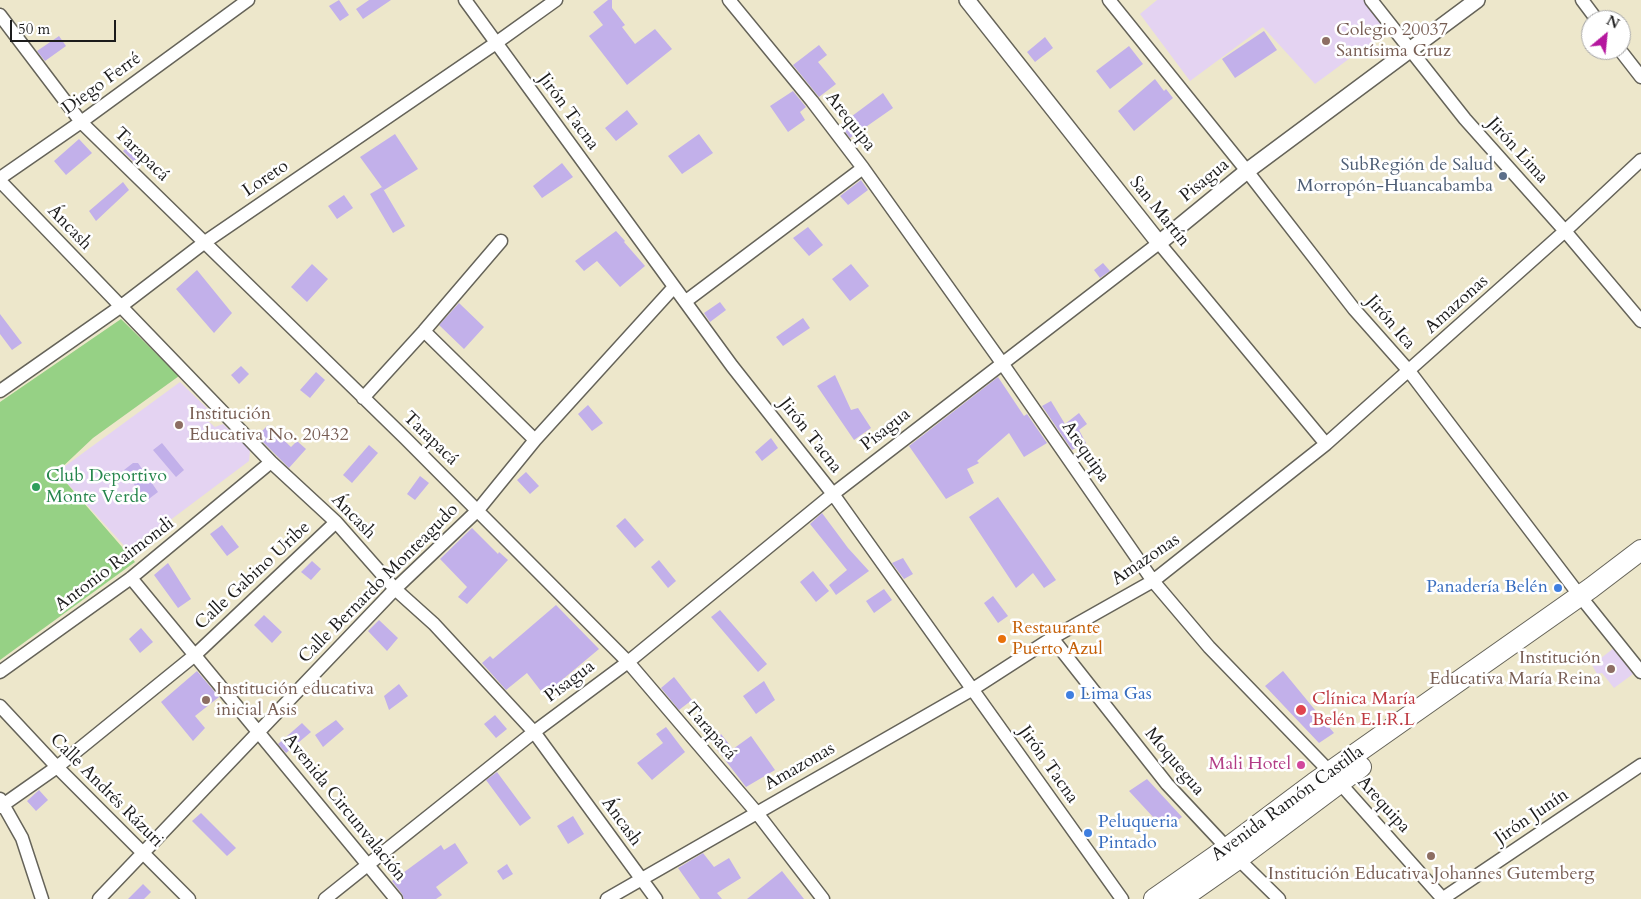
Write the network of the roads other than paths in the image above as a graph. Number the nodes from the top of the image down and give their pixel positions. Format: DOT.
graph roads {
  1 [pos="248,0"];
  2 [pos="465,0"];
  3 [pos="556,0"];
  4 [pos="729,0"];
  5 [pos="967,0"];
  6 [pos="1109,0"];
  7 [pos="1371,0"];
  8 [pos="1477,0"];
  9 [pos="230,5"];
  10 [pos="0,15"];
  11 [pos="496,43"];
  12 [pos="1410,51"];
  13 [pos="1628,60"];
  14 [pos="1641,77"];
  15 [pos="81,122"];
  16 [pos="1641,160"];
  17 [pos="863,168"];
  18 [pos="1247,170"];
  19 [pos="0,179"];
  20 [pos="1565,231"];
  21 [pos="501,241"];
  22 [pos="204,242"];
  23 [pos="1159,243"];
  24 [pos="674,287"];
  25 [pos="686,301"];
  26 [pos="120,307"];
  27 [pos="1641,320"];
  28 [pos="424,331"];
  29 [pos="1002,364"];
  30 [pos="1409,371"];
  31 [pos="0,391"];
  32 [pos="363,398"];
  33 [pos="535,440"];
  34 [pos="1326,444"];
  35 [pos="271,462"];
  36 [pos="834,494"];
  37 [pos="478,510"];
  38 [pos="336,522"];
  39 [pos="1641,550"];
  40 [pos="1641,566"];
  41 [pos="131,578"];
  42 [pos="1153,581"];
  43 [pos="395,589"];
  44 [pos="1585,601"];
  45 [pos="1052,638"];
  46 [pos="195,655"];
  47 [pos="628,662"];
  48 [pos="0,672"];
  49 [pos="1641,672"];
  50 [pos="973,689"];
  51 [pos="0,706"];
  52 [pos="258,732"];
  53 [pos="534,732"];
  54 [pos="1641,765"];
  55 [pos="57,767"];
  56 [pos="1335,777"];
  57 [pos="1,803"];
  58 [pos="757,813"];
  59 [pos="143,854"];
  60 [pos="1233,854"];
  61 [pos="368,864"];
  62 [pos="640,878"];
  63 [pos="42,899"];
  64 [pos="99,899"];
  65 [pos="189,899"];
  66 [pos="325,899"];
  67 [pos="396,899"];
  68 [pos="606,899"];
  69 [pos="656,899"];
  70 [pos="823,899"];
  71 [pos="1122,899"];
  72 [pos="1154,899"];
  73 [pos="1181,899"];
  74 [pos="1279,899"];
  75 [pos="1442,899"];
  1 -- 9 [label="street, Diego Ferré"];
  2 -- 11 [label="street, Jirón Tacna"];
  3 -- 11 [label="street, Loreto"];
  4 -- 17 [label="street, Arequipa"];
  5 -- 23 [label="street, San Martín"];
  6 -- 18 [label="street, Jirón Ica"];
  7 -- 12 [label="street, Jirón Lima"];
  8 -- 12 [label="street, Pisagua"];
  9 -- 15 [label="street, Diego Ferré"];
  10 -- 15 [label="street, Tarapacá"];
  11 -- 22 [label="street, Loreto"];
  11 -- 24 [label="street, Jirón Tacna"];
  12 -- 18 [label="street, Pisagua"];
  12 -- 20 [label="street, Jirón Lima"];
  13 -- 14 [label="street"];
  15 -- 19 [label="street, Diego Ferré"];
  15 -- 22 [label="street, Tarapacá"];
  16 -- 20 [label="street, Amazonas"];
  17 -- 25 [label="street"];
  17 -- 29 [label="street, Arequipa"];
  18 -- 23 [label="street, Pisagua"];
  18 -- 30 [label="street, Jirón Ica"];
  19 -- 26 [label="street, Áncash"];
  20 -- 27 [label="street, Jirón Lima"];
  20 -- 30 [label="street, Amazonas"];
  21 -- 28 [label="street"];
  22 -- 26 [label="street, Loreto"];
  22 -- 32 [label="street, Tarapacá"];
  23 -- 29 [label="street, Pisagua"];
  23 -- 34 [label="street, San Martín"];
  24 -- 25 [label="street, Jirón Tacna"];
  24 -- 33 [label="street, Calle Bernardo Monteagudo"];
  25 -- 36 [label="street, Jirón Tacna"];
  26 -- 31 [label="street, Loreto"];
  26 -- 35 [label="street, Áncash"];
  28 -- 32 [label="street"];
  28 -- 33 [label="street"];
  29 -- 36 [label="street, Pisagua"];
  29 -- 42 [label="street, Arequipa"];
  30 -- 34 [label="street, Amazonas"];
  30 -- 44 [label="street, Jirón Ica"];
  32 -- 37 [label="street, Tarapacá"];
  33 -- 37 [label="street, Calle Bernardo Monteagudo"];
  34 -- 42 [label="street, Amazonas"];
  35 -- 38 [label="street, Áncash"];
  35 -- 41 [label="street, Antonio Raimondi"];
  36 -- 47 [label="street, Pisagua"];
  36 -- 50 [label="street, Jirón Tacna"];
  37 -- 43 [label="street, Calle Bernardo Monteagudo"];
  37 -- 47 [label="street, Tarapacá"];
  38 -- 43 [label="street, Áncash"];
  38 -- 46 [label="street, Calle Gabino Uribe"];
  39 -- 44 [label="main road, Avenida Ramón Castilla"];
  40 -- 44 [label="main road, Avenida Ramón Castilla"];
  41 -- 46 [label="street, Avenida Circunvalación"];
  41 -- 48 [label="street, Antonio Raimondi"];
  42 -- 45 [label="street, Amazonas"];
  42 -- 56 [label="street, Arequipa"];
  43 -- 52 [label="street, Calle Bernardo Monteagudo"];
  43 -- 53 [label="street, Áncash"];
  44 -- 49 [label="street, Jirón Ica"];
  44 -- 56 [label="main road, Avenida Ramón Castilla"];
  45 -- 50 [label="street, Amazonas"];
  45 -- 60 [label="street, Moquegua"];
  46 -- 52 [label="street, Avenida Circunvalación"];
  46 -- 55 [label="street, Calle Gabino Uribe"];
  47 -- 53 [label="street, Pisagua"];
  47 -- 58 [label="street, Tarapacá"];
  50 -- 58 [label="street, Amazonas"];
  50 -- 71 [label="street, Jirón Tacna"];
  51 -- 55 [label="street, Calle Andrés Rázuri"];
  52 -- 59 [label="street, Calle Bernardo Monteagudo"];
  52 -- 61 [label="street, Avenida Circunvalación"];
  53 -- 61 [label="street, Pisagua"];
  53 -- 62 [label="street, Áncash"];
  54 -- 75 [label="street, Jirón Junín"];
  55 -- 57 [label="street, Calle Gabino Uribe"];
  55 -- 59 [label="street, Calle Andrés Rázuri"];
  56 -- 60 [label="main road, Avenida Ramón Castilla"];
  56 -- 75 [label="street, Arequipa"];
  57 -- 63 [label="street"];
  58 -- 62 [label="street, Amazonas"];
  58 -- 70 [label="street, Tarapacá"];
  59 -- 64 [label="street, Calle Bernardo Monteagudo"];
  59 -- 65 [label="street, Calle Andrés Rázuri"];
  60 -- 72 [label="main road, Avenida Ramón Castilla"];
  60 -- 73 [label="main road, Avenida Ramón Castilla"];
  60 -- 74 [label="street, Moquegua"];
  61 -- 66 [label="street, Pisagua"];
  61 -- 67 [label="street, Avenida Circunvalación"];
  62 -- 68 [label="street, Amazonas"];
  62 -- 69 [label="street, Áncash"];
}
